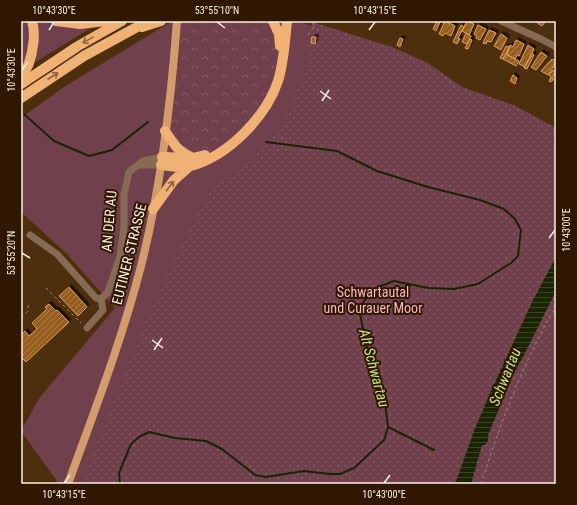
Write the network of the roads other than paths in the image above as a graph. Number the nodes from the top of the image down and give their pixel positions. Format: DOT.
graph roads {
  1 [pos="32,21"];
  2 [pos="56,21"];
  3 [pos="106,21"];
  4 [pos="122,21"];
  5 [pos="177,21"];
  6 [pos="273,21"];
  7 [pos="287,21"];
  8 [pos="501,21"];
  9 [pos="155,22"];
  10 [pos="556,47"];
  11 [pos="21,76"];
  12 [pos="21,84"];
  13 [pos="21,98"];
  14 [pos="165,131"];
  15 [pos="161,161"];
  16 [pos="191,162"];
  17 [pos="153,209"];
  18 [pos="30,235"];
  19 [pos="101,299"];
  20 [pos="87,328"];
  21 [pos="68,484"];
  1 -- 11 [label="highway"];
  2 -- 3 [label="highway"];
  4 -- 12 [label="highway, one-way"];
  5 -- 14 [label="main road, EUTINER STRASSE"];
  6 -- 16 [label="highway"];
  7 -- 16 [label="highway"];
  8 -- 10 [label="street"];
  13 -- 9 [label="highway, one-way"];
  14 -- 15 [label="main road, EUTINER STRASSE"];
  14 -- 16 [label="highway"];
  15 -- 16 [label="highway"];
  15 -- 17 [label="main road, EUTINER STRASSE"];
  15 -- 19 [label="street, AN DER AU"];
  17 -- 16 [label="highway, one-way"];
  17 -- 21 [label="main road, EUTINER STRASSE"];
  18 -- 19 [label="street"];
  19 -- 20 [label="street, AN DER AU"];
}
